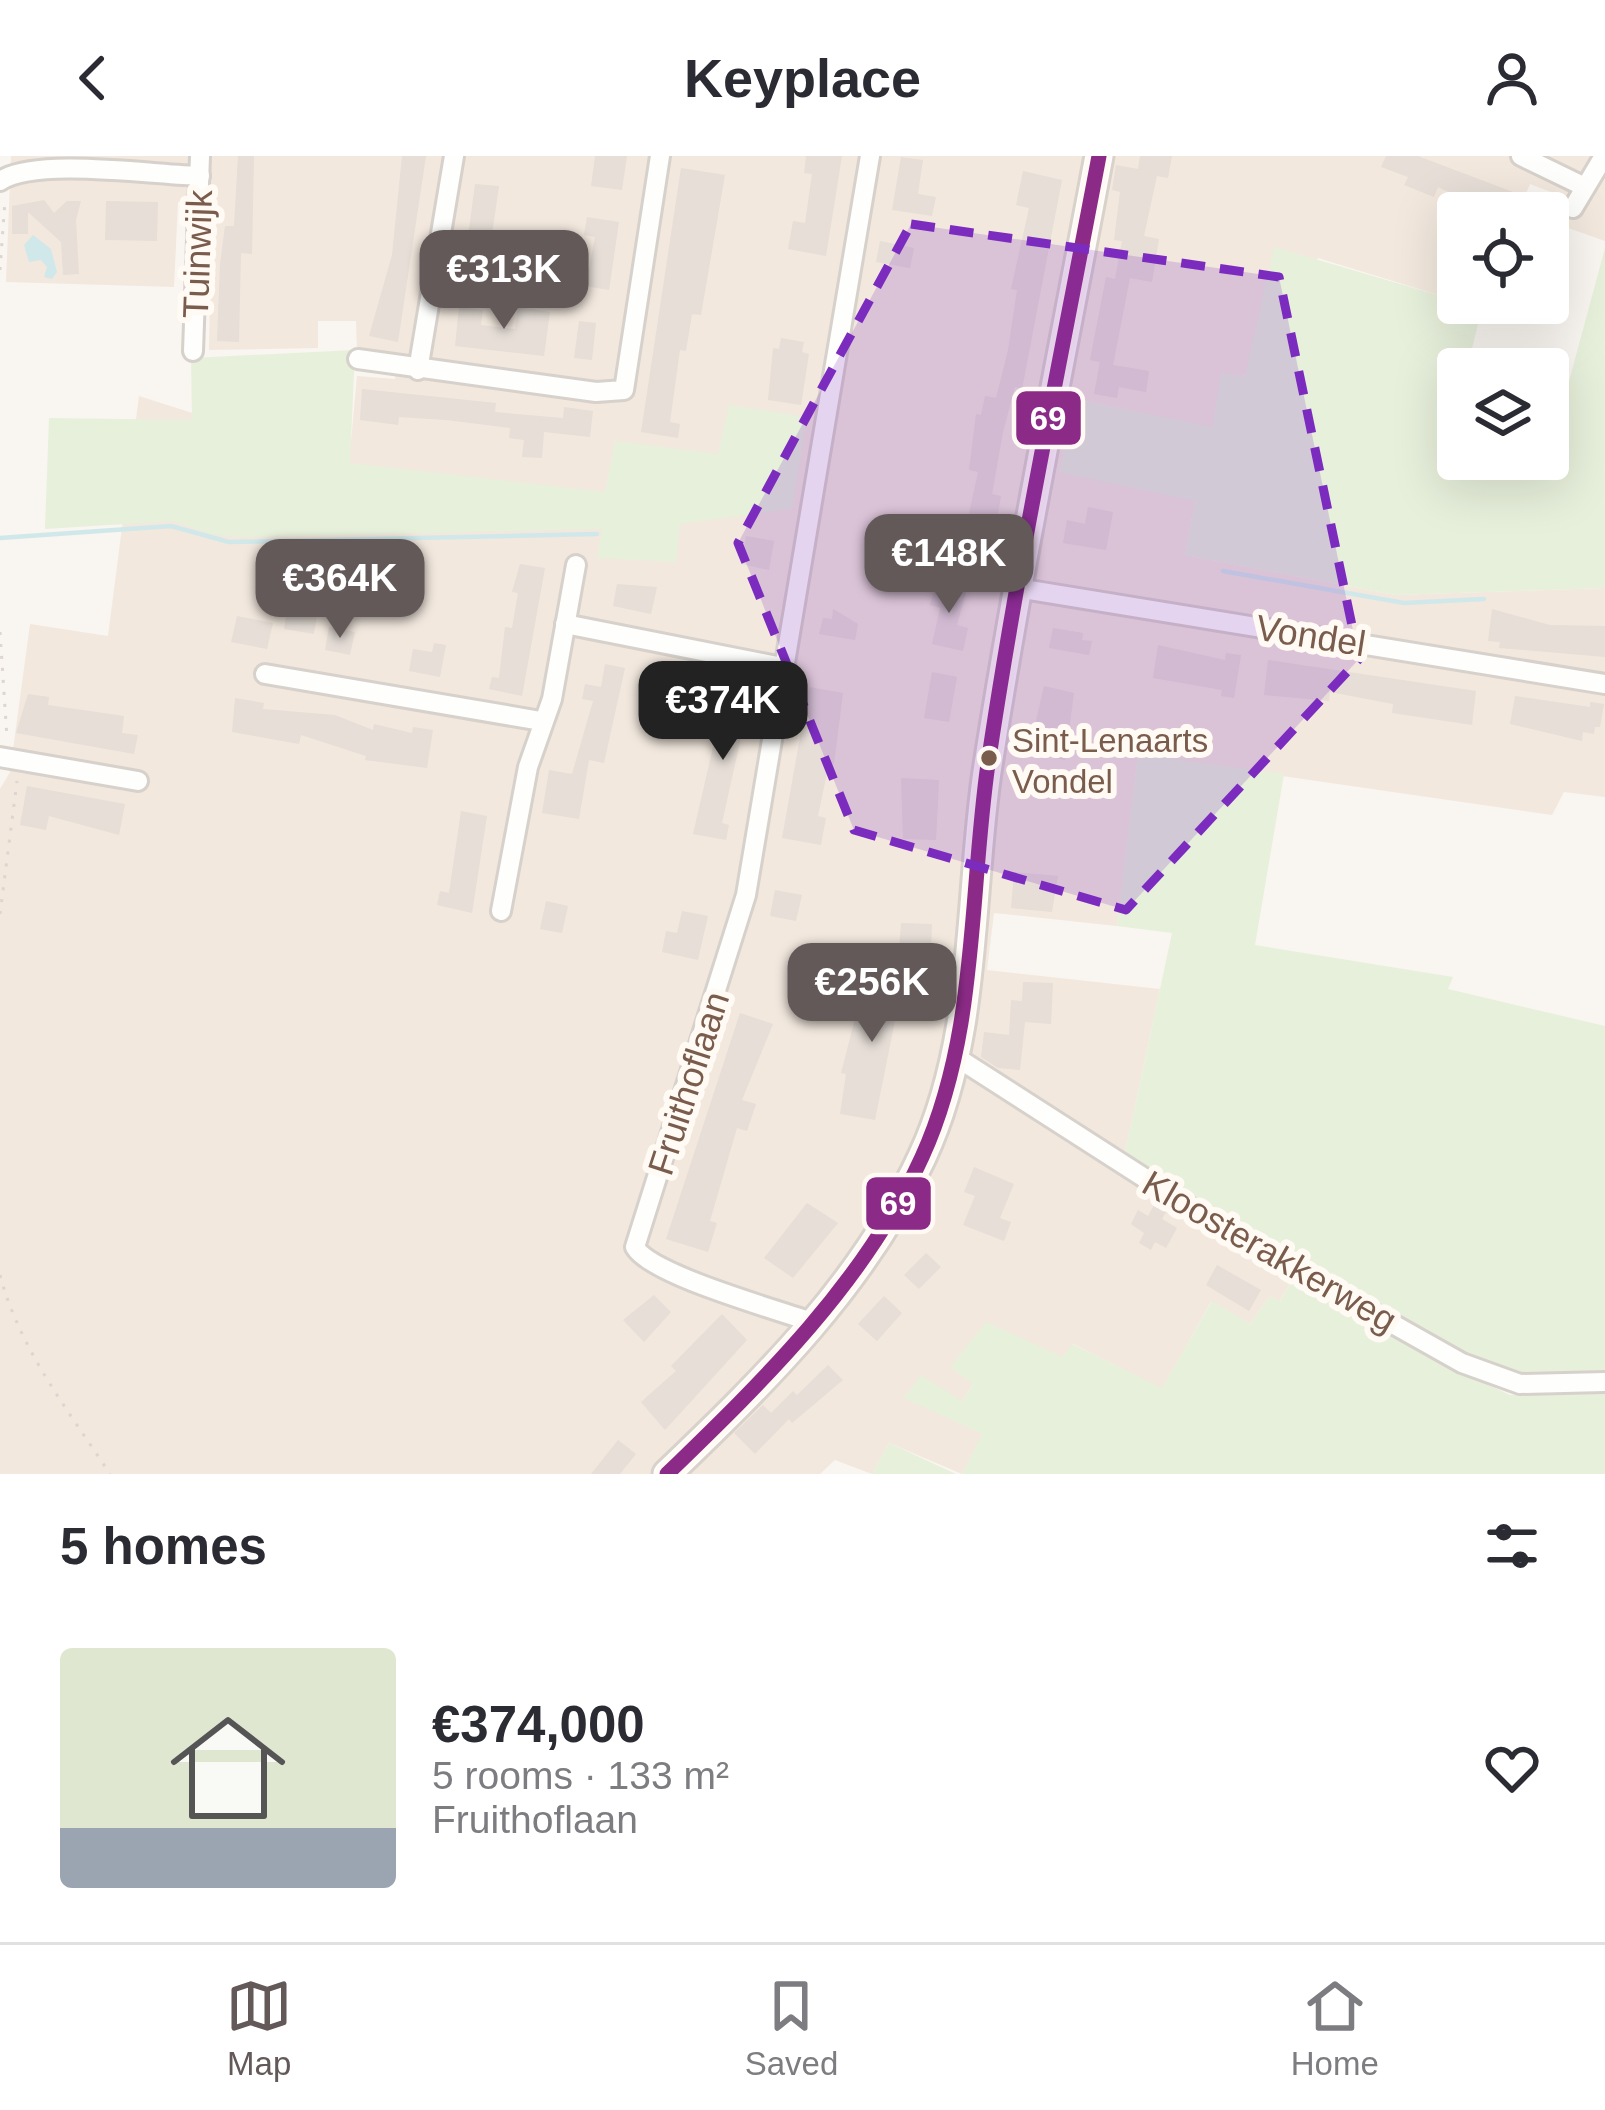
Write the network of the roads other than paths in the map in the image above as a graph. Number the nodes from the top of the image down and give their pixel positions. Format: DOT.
graph roads {
  1 [pos="454,156"];
  2 [pos="660,156"];
  3 [pos="870,156"];
  4 [pos="1100,156"];
  5 [pos="1521,156"];
  6 [pos="1604,156"];
  7 [pos="200,166"];
  8 [pos="0,181"];
  9 [pos="1585,188"];
  10 [pos="1573,208"];
  11 [pos="193,351"];
  12 [pos="358,359"];
  13 [pos="418,370"];
  14 [pos="576,565"];
  15 [pos="1017,588"];
  16 [pos="565,624"];
  17 [pos="782,667"];
  18 [pos="265,674"];
  19 [pos="1605,684"];
  20 [pos="541,722"];
  21 [pos="4,758"];
  22 [pos="138,781"];
  23 [pos="501,911"];
  24 [pos="956,1057"];
  25 [pos="814,1323"];
  26 [pos="1605,1382"];
  27 [pos="667,1474"];
  1 -- 13 [label="street"];
  2 -- 13 [label="street"];
  3 -- 17 [label="street, Fruithoflaan"];
  4 -- 15 [label="main road"];
  5 -- 9 [label="street"];
  6 -- 9 [label="street"];
  7 -- 8 [label="street"];
  7 -- 11 [label="street, Tuinwijk"];
  9 -- 10 [label="street"];
  12 -- 13 [label="street"];
  14 -- 16 [label="street"];
  15 -- 19 [label="street, Vondel"];
  15 -- 24 [label="main road"];
  16 -- 17 [label="street"];
  16 -- 20 [label="street"];
  17 -- 25 [label="street, Fruithoflaan"];
  18 -- 20 [label="street"];
  20 -- 23 [label="street"];
  21 -- 22 [label="street"];
  24 -- 25 [label="main road"];
  24 -- 26 [label="street, Kloosterakkerweg"];
  25 -- 27 [label="main road"];
}
